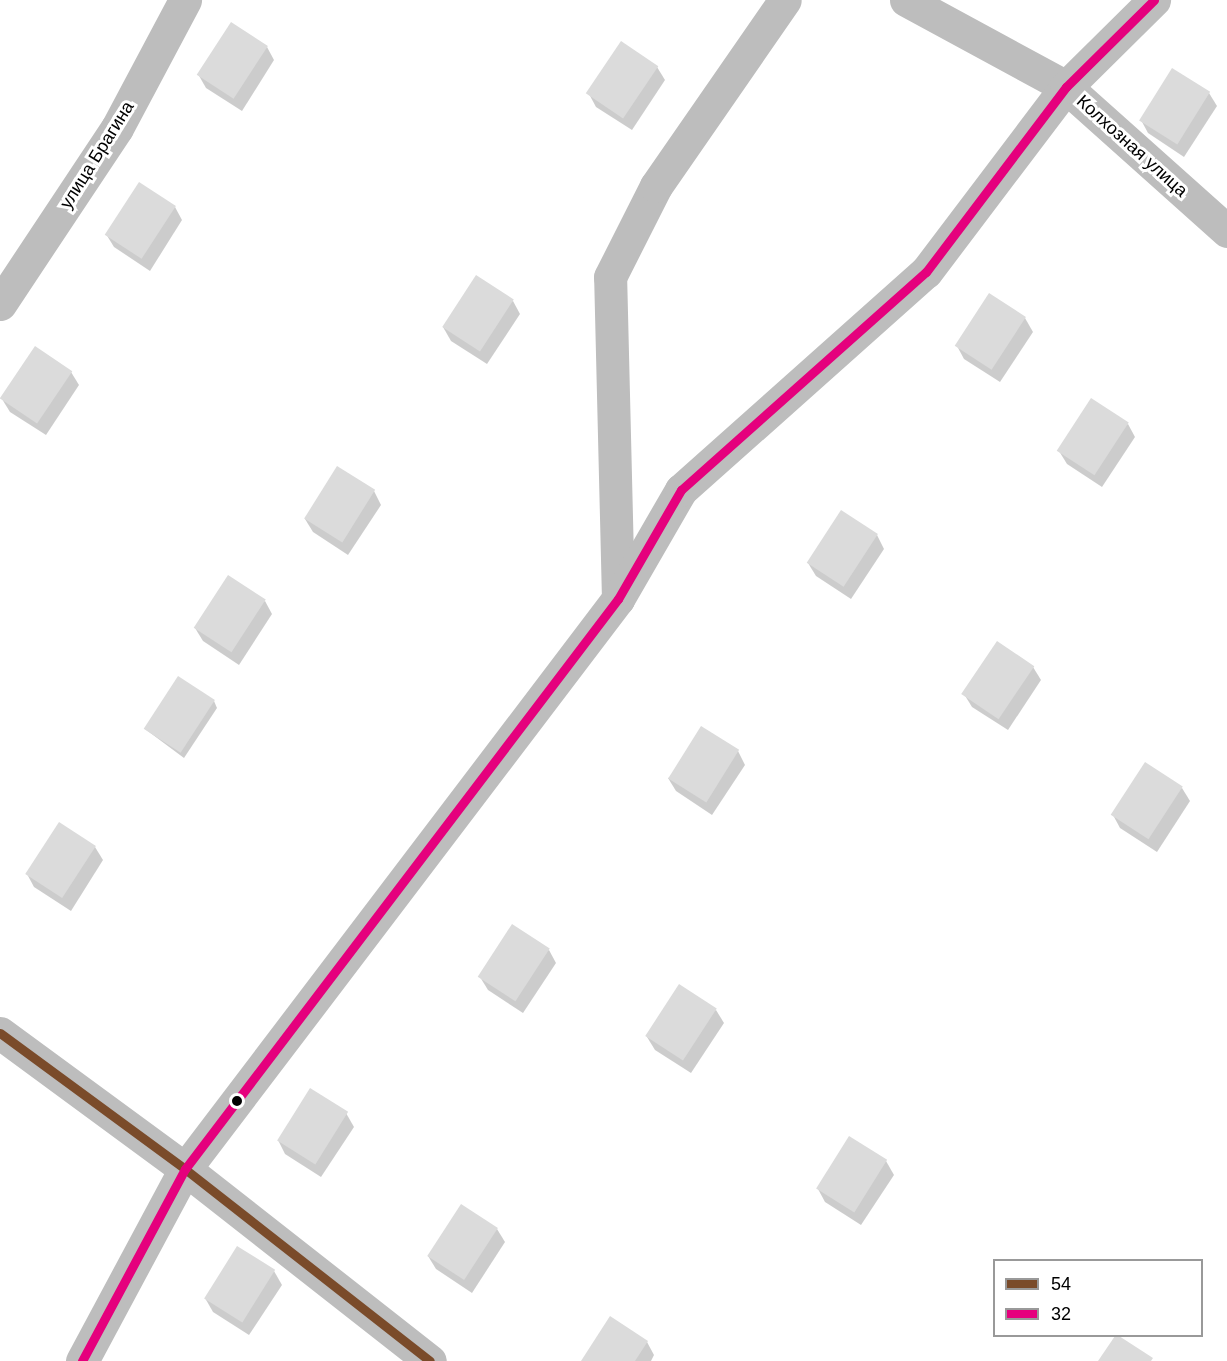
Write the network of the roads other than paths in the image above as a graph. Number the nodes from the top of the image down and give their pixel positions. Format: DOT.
graph roads {
  1 [pos="185,0"];
  2 [pos="785,0"];
  3 [pos="906,0"];
  4 [pos="1154,0"];
  5 [pos="1066,87"];
  6 [pos="1227,231"];
  7 [pos="0,304"];
  8 [pos="618,599"];
  9 [pos="0,1033"];
  10 [pos="185,1169"];
  11 [pos="82,1361"];
  12 [pos="429,1361"];
  1 -- 7 [label="street, улица Брагина"];
  2 -- 8 [label="street"];
  3 -- 5 [label="street, Колхозная улица"];
  4 -- 5 [label="street"];
  5 -- 6 [label="street, Колхозная улица"];
  5 -- 8 [label="street"];
  8 -- 10 [label="street"];
  9 -- 10 [label="street"];
  10 -- 11 [label="street"];
  10 -- 12 [label="street"];
}
